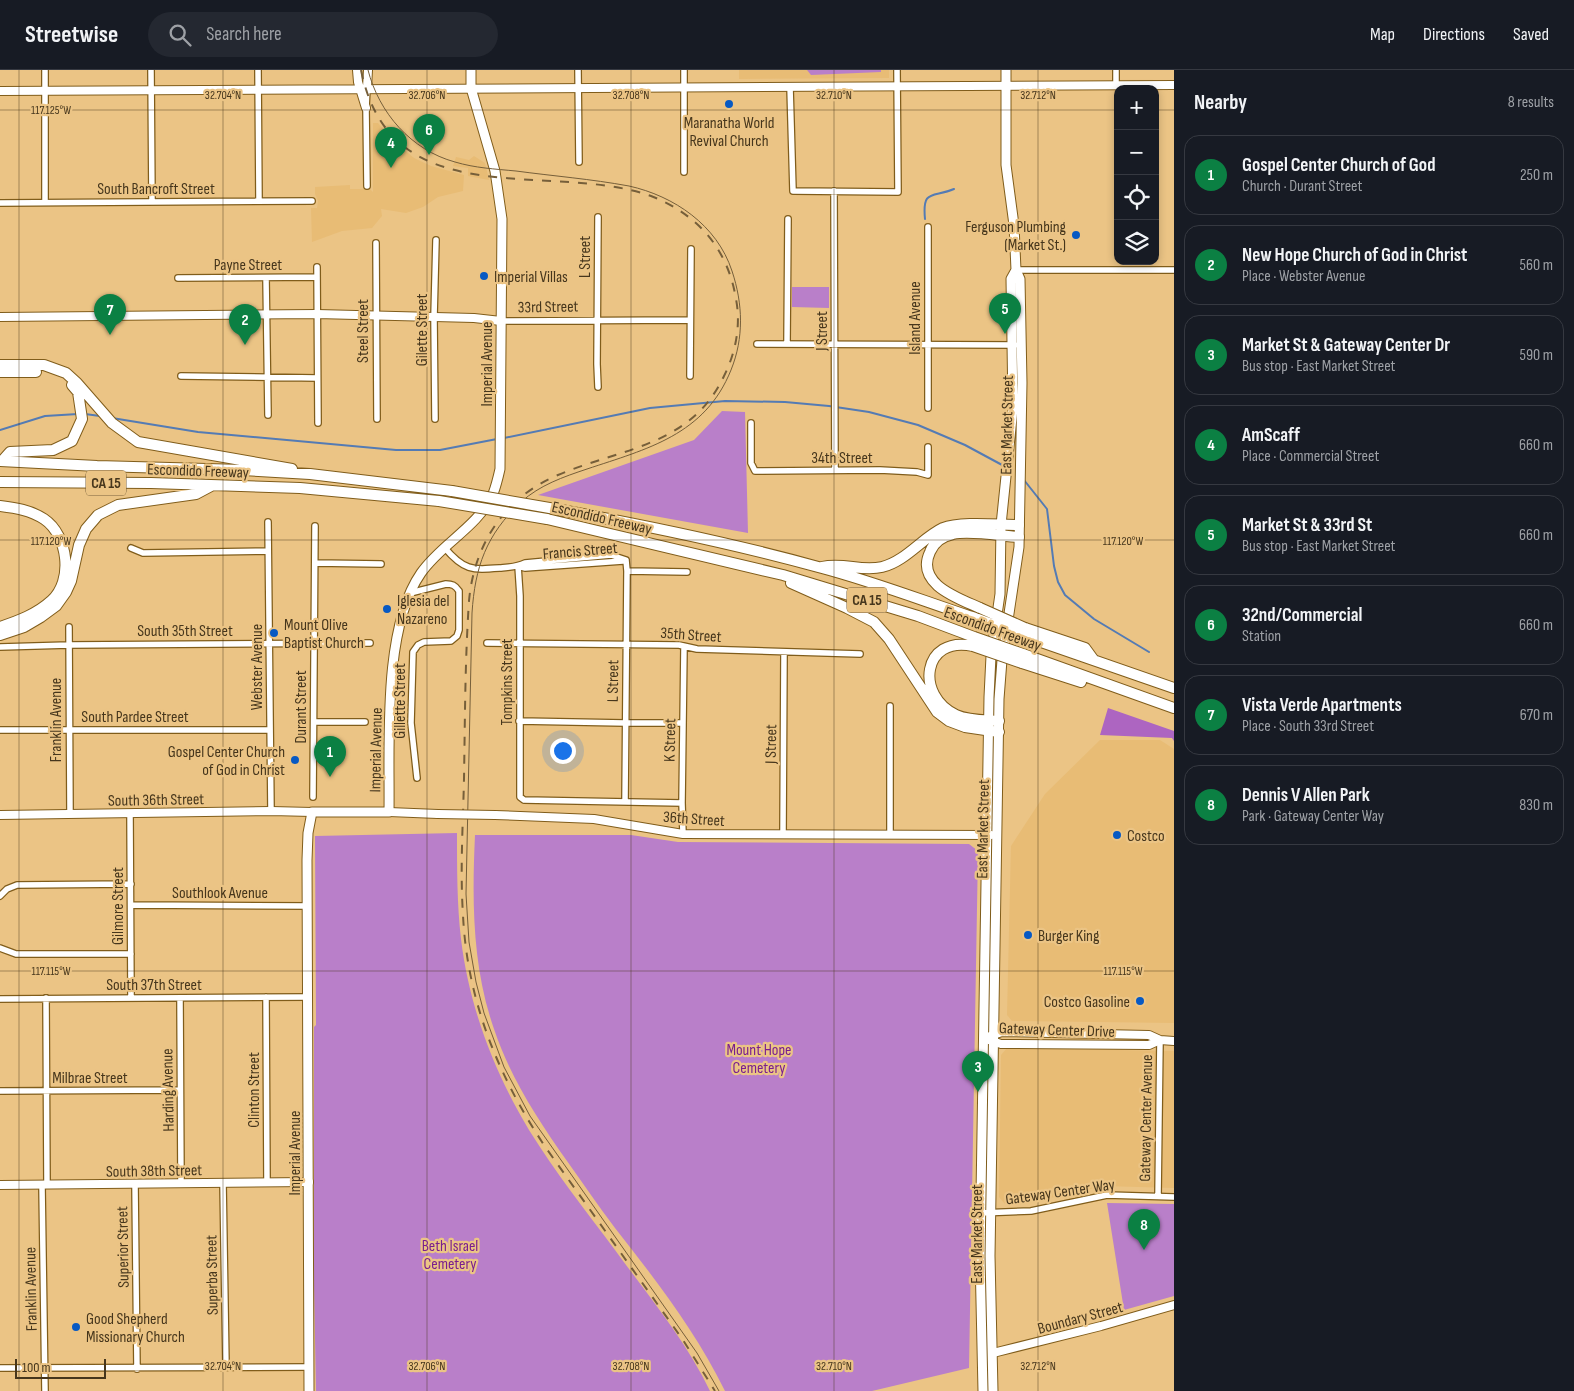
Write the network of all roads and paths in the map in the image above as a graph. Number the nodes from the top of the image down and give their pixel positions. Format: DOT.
graph roads {
  1 [pos="45,70"];
  2 [pos="151,70"];
  3 [pos="258,70"];
  4 [pos="357,70"];
  5 [pos="368,70"];
  6 [pos="471,70"];
  7 [pos="578,70"];
  8 [pos="684,70"];
  9 [pos="897,70"];
  10 [pos="1006,70"];
  11 [pos="1116,70"];
  12 [pos="1114,85"];
  13 [pos="1116,85"];
  14 [pos="1159,85"];
  15 [pos="1174,85"];
  16 [pos="897,86"];
  17 [pos="1006,86"];
  18 [pos="790,87"];
  19 [pos="471,88"];
  20 [pos="578,88"];
  21 [pos="684,88"];
  22 [pos="364,89"];
  23 [pos="151,90"];
  24 [pos="258,90"];
  25 [pos="45,91"];
  26 [pos="0,92"];
  27 [pos="366,108"];
  28 [pos="579,162"];
  29 [pos="684,172"];
  30 [pos="367,186"];
  31 [pos="834,191"];
  32 [pos="259,201"];
  33 [pos="312,201"];
  34 [pos="46,202"];
  35 [pos="152,202"];
  36 [pos="0,203"];
  37 [pos="598,217"];
  38 [pos="788,219"];
  39 [pos="928,227"];
  40 [pos="436,240"];
  41 [pos="376,243"];
  42 [pos="691,249"];
  43 [pos="318,267"];
  44 [pos="1016,270"];
  45 [pos="1174,270"];
  46 [pos="318,276"];
  47 [pos="178,278"];
  48 [pos="266,278"];
  49 [pos="267,314"];
  50 [pos="318,314"];
  51 [pos="376,316"];
  52 [pos="0,317"];
  53 [pos="434,317"];
  54 [pos="598,319"];
  55 [pos="501,320"];
  56 [pos="690,320"];
  57 [pos="757,344"];
  58 [pos="787,344"];
  59 [pos="834,344"];
  60 [pos="928,345"];
  61 [pos="1017,345"];
  62 [pos="0,365"];
  63 [pos="0,372"];
  64 [pos="182,376"];
  65 [pos="690,376"];
  66 [pos="266,378"];
  67 [pos="318,378"];
  68 [pos="598,387"];
  69 [pos="928,408"];
  70 [pos="268,415"];
  71 [pos="376,419"];
  72 [pos="435,420"];
  73 [pos="318,423"];
  74 [pos="750,423"];
  75 [pos="928,447"];
  76 [pos="1,461"];
  77 [pos="835,470"];
  78 [pos="310,474"];
  79 [pos="0,482"];
  80 [pos="211,486"];
  81 [pos="0,506"];
  82 [pos="268,522"];
  83 [pos="1001,525"];
  84 [pos="1019,525"];
  85 [pos="314,526"];
  86 [pos="1001,536"];
  87 [pos="1019,537"];
  88 [pos="444,547"];
  89 [pos="131,548"];
  90 [pos="268,551"];
  91 [pos="626,560"];
  92 [pos="315,563"];
  93 [pos="381,564"];
  94 [pos="518,566"];
  95 [pos="821,567"];
  96 [pos="758,568"];
  97 [pos="627,571"];
  98 [pos="686,572"];
  99 [pos="410,593"];
  100 [pos="69,626"];
  101 [pos="0,627"];
  102 [pos="1025,632"];
  103 [pos="0,636"];
  104 [pos="974,641"];
  105 [pos="270,643"];
  106 [pos="370,643"];
  107 [pos="487,643"];
  108 [pos="520,643"];
  109 [pos="69,644"];
  110 [pos="313,644"];
  111 [pos="627,644"];
  112 [pos="0,647"];
  113 [pos="684,647"];
  114 [pos="784,653"];
  115 [pos="860,654"];
  116 [pos="1174,688"];
  117 [pos="890,706"];
  118 [pos="1174,708"];
  119 [pos="519,721"];
  120 [pos="314,722"];
  121 [pos="365,722"];
  122 [pos="683,723"];
  123 [pos="625,724"];
  124 [pos="994,726"];
  125 [pos="0,730"];
  126 [pos="69,730"];
  127 [pos="270,730"];
  128 [pos="417,778"];
  129 [pos="313,797"];
  130 [pos="520,798"];
  131 [pos="625,802"];
  132 [pos="682,803"];
  133 [pos="271,811"];
  134 [pos="312,812"];
  135 [pos="389,812"];
  136 [pos="70,814"];
  137 [pos="130,814"];
  138 [pos="0,815"];
  139 [pos="683,834"];
  140 [pos="783,834"];
  141 [pos="890,834"];
  142 [pos="985,835"];
  143 [pos="997,835"];
  144 [pos="131,884"];
  145 [pos="0,896"];
  146 [pos="131,906"];
  147 [pos="308,906"];
  148 [pos="0,948"];
  149 [pos="130,954"];
  150 [pos="266,997"];
  151 [pos="308,997"];
  152 [pos="46,998"];
  153 [pos="131,998"];
  154 [pos="180,998"];
  155 [pos="0,999"];
  156 [pos="983,1038"];
  157 [pos="993,1038"];
  158 [pos="1160,1040"];
  159 [pos="1174,1041"];
  160 [pos="180,1090"];
  161 [pos="0,1091"];
  162 [pos="46,1091"];
  163 [pos="309,1182"];
  164 [pos="181,1183"];
  165 [pos="223,1183"];
  166 [pos="267,1183"];
  167 [pos="0,1185"];
  168 [pos="45,1185"];
  169 [pos="135,1185"];
  170 [pos="1158,1196"];
  171 [pos="1174,1196"];
  172 [pos="980,1213"];
  173 [pos="991,1213"];
  174 [pos="980,1270"];
  175 [pos="1174,1305"];
  176 [pos="994,1353"];
  177 [pos="226,1367"];
  178 [pos="309,1367"];
  179 [pos="0,1368"];
  180 [pos="45,1368"];
  181 [pos="137,1369"];
  182 [pos="45,1391"];
  183 [pos="309,1391"];
  184 [pos="983,1391"];
  185 [pos="994,1391"];
  1 -- 25 [label="street"];
  2 -- 23 [label="street"];
  3 -- 24 [label="street"];
  4 -- 22 [label="main road"];
  5 -- 22 [label="main road"];
  6 -- 19 [label="main road, Imperial Avenue"];
  7 -- 20 [label="street"];
  8 -- 21 [label="street"];
  9 -- 16 [label="street"];
  10 -- 17 [label="main road, East Market Street"];
  11 -- 13 [label="street"];
  12 -- 17 [label="main road"];
  14 -- 15 [label="main road"];
  16 -- 17 [label="main road"];
  16 -- 18 [label="main road"];
  16 -- 31 [label="street"];
  17 -- 44 [label="main road, East Market Street"];
  18 -- 21 [label="main road"];
  18 -- 31 [label="street"];
  19 -- 20 [label="main road"];
  19 -- 22 [label="main road"];
  19 -- 55 [label="main road, Imperial Avenue"];
  20 -- 21 [label="main road"];
  20 -- 28 [label="street"];
  21 -- 29 [label="street"];
  22 -- 24 [label="main road"];
  22 -- 27 [label="main road"];
  23 -- 24 [label="main road"];
  23 -- 25 [label="main road"];
  23 -- 35 [label="street"];
  24 -- 32 [label="street"];
  25 -- 26 [label="main road"];
  25 -- 34 [label="street"];
  27 -- 30 [label="street"];
  31 -- 59 [label="street, J Street"];
  32 -- 33 [label="street, South Bancroft Street"];
  32 -- 35 [label="street, South Bancroft Street"];
  34 -- 35 [label="street, South Bancroft Street"];
  34 -- 36 [label="street, South Bancroft Street"];
  37 -- 54 [label="street, L Street"];
  38 -- 58 [label="street"];
  39 -- 60 [label="street, Island Avenue"];
  40 -- 53 [label="street, Gilette Street"];
  41 -- 51 [label="street, Steel Street"];
  42 -- 56 [label="street"];
  43 -- 46 [label="street"];
  44 -- 45 [label="street"];
  44 -- 61 [label="main road, East Market Street"];
  46 -- 48 [label="street, Payne Street"];
  46 -- 50 [label="street"];
  47 -- 48 [label="street, Payne Street"];
  48 -- 49 [label="street"];
  49 -- 50 [label="main road, 33rd Street"];
  49 -- 52 [label="main road, 33rd Street"];
  49 -- 66 [label="street"];
  50 -- 51 [label="main road, 33rd Street"];
  50 -- 67 [label="street"];
  51 -- 53 [label="main road, 33rd Street"];
  51 -- 71 [label="street, Steel Street"];
  53 -- 55 [label="main road, 33rd Street"];
  53 -- 72 [label="street, Gilette Street"];
  54 -- 55 [label="street, 33rd Street"];
  54 -- 56 [label="street, 33rd Street"];
  54 -- 68 [label="street, L Street"];
  55 -- 88 [label="main road, Imperial Avenue"];
  56 -- 65 [label="street"];
  57 -- 58 [label="street"];
  58 -- 59 [label="street"];
  59 -- 60 [label="street"];
  59 -- 77 [label="street, J Street"];
  60 -- 61 [label="street"];
  60 -- 69 [label="street, Island Avenue"];
  61 -- 83 [label="main road, East Market Street"];
  61 -- 84 [label="main road, East Market Street"];
  62 -- 78 [label="highway"];
  63 -- 76 [label="highway"];
  64 -- 66 [label="street"];
  66 -- 67 [label="street"];
  66 -- 70 [label="street"];
  67 -- 73 [label="street"];
  74 -- 77 [label="street, 34th Street"];
  75 -- 77 [label="street, 34th Street"];
  76 -- 78 [label="highway, Escondido Freeway / CA 15"];
  78 -- 95 [label="highway, Escondido Freeway / CA 15, bridge"];
  79 -- 80 [label="highway, Escondido Freeway / CA 15"];
  80 -- 96 [label="highway, Escondido Freeway / CA 15, bridge"];
  80 -- 103 [label="highway"];
  81 -- 101 [label="highway"];
  82 -- 90 [label="street, Webster Avenue"];
  83 -- 84 [label="highway"];
  83 -- 86 [label="main road, East Market Street"];
  83 -- 95 [label="highway"];
  84 -- 87 [label="main road, East Market Street"];
  85 -- 92 [label="street, Durant Street"];
  86 -- 87 [label="highway"];
  86 -- 102 [label="highway, bridge"];
  86 -- 124 [label="main road, East Market Street"];
  87 -- 124 [label="main road, East Market Street"];
  88 -- 94 [label="street, Francis Street"];
  88 -- 99 [label="main road, Imperial Avenue"];
  89 -- 90 [label="street"];
  90 -- 105 [label="street, Webster Avenue"];
  91 -- 94 [label="street, Francis Street"];
  91 -- 97 [label="street, L Street"];
  92 -- 93 [label="street"];
  92 -- 110 [label="street, Durant Street"];
  94 -- 108 [label="street, Tompkins Street"];
  95 -- 102 [label="highway, Escondido Freeway / CA 15, bridge"];
  96 -- 104 [label="highway, Escondido Freeway / CA 15"];
  96 -- 124 [label="highway"];
  97 -- 98 [label="street, Francis Street"];
  97 -- 111 [label="street, L Street"];
  99 -- 128 [label="street, Gillette Street"];
  99 -- 135 [label="main road, Imperial Avenue"];
  100 -- 109 [label="street, Franklin Avenue"];
  102 -- 116 [label="highway"];
  104 -- 118 [label="highway, Escondido Freeway / CA 15, bridge"];
  104 -- 124 [label="highway"];
  105 -- 109 [label="street, South 35th Street"];
  105 -- 110 [label="street, South 35th Street"];
  105 -- 127 [label="street, Webster Avenue"];
  106 -- 110 [label="street, South 35th Street"];
  107 -- 108 [label="street, 35th Street"];
  108 -- 111 [label="street, 35th Street"];
  108 -- 119 [label="street, Tompkins Street"];
  109 -- 112 [label="street, South 35th Street"];
  109 -- 126 [label="street, Franklin Avenue"];
  110 -- 120 [label="street, Durant Street"];
  111 -- 113 [label="street, 35th Street"];
  111 -- 123 [label="street, L Street"];
  113 -- 114 [label="street, 35th Street"];
  113 -- 122 [label="street, K Street"];
  114 -- 115 [label="street, 35th Street"];
  114 -- 140 [label="street, J Street"];
  117 -- 141 [label="street"];
  119 -- 123 [label="street"];
  119 -- 130 [label="street, Tompkins Street"];
  120 -- 121 [label="street"];
  120 -- 129 [label="street, Durant Street"];
  122 -- 123 [label="street"];
  122 -- 132 [label="street, K Street"];
  123 -- 131 [label="street, L Street"];
  124 -- 142 [label="main road, East Market Street"];
  124 -- 143 [label="main road, East Market Street"];
  125 -- 126 [label="street, South Pardee Street"];
  126 -- 127 [label="street, South Pardee Street"];
  126 -- 136 [label="street, Franklin Avenue"];
  127 -- 133 [label="street, Webster Avenue"];
  130 -- 131 [label="street, 36th Street"];
  131 -- 132 [label="street, 36th Street"];
  132 -- 139 [label="street, K Street"];
  133 -- 134 [label="main road, South 36th Street"];
  133 -- 137 [label="main road, South 36th Street"];
  134 -- 135 [label="main road, Imperial Avenue"];
  134 -- 147 [label="main road, Imperial Avenue"];
  135 -- 139 [label="main road, 36th Street, bridge"];
  136 -- 137 [label="main road, South 36th Street"];
  136 -- 138 [label="main road, South 36th Street"];
  137 -- 144 [label="street, Gilmore Street"];
  139 -- 140 [label="main road, 36th Street"];
  140 -- 141 [label="main road, 36th Street"];
  141 -- 142 [label="main road, 36th Street"];
  142 -- 143 [label="main road, 36th Street"];
  142 -- 156 [label="main road, East Market Street"];
  143 -- 157 [label="main road, East Market Street"];
  144 -- 145 [label="street"];
  144 -- 146 [label="street, Gilmore Street"];
  146 -- 147 [label="street, Southlook Avenue"];
  146 -- 149 [label="street, Gilmore Street"];
  147 -- 151 [label="main road, Imperial Avenue"];
  148 -- 149 [label="street"];
  149 -- 153 [label="street, Gilmore Street"];
  150 -- 151 [label="street, South 37th Street"];
  150 -- 154 [label="street, South 37th Street"];
  150 -- 166 [label="street, Clinton Street"];
  151 -- 163 [label="main road, Imperial Avenue"];
  152 -- 153 [label="street, South 37th Street"];
  152 -- 155 [label="street, South 37th Street"];
  152 -- 162 [label="street, Franklin Avenue"];
  153 -- 154 [label="street, South 37th Street"];
  154 -- 160 [label="street, Harding Avenue"];
  156 -- 157 [label="main road, Gateway Center Drive"];
  156 -- 172 [label="main road, East Market Street"];
  157 -- 158 [label="main road, Gateway Center Drive"];
  157 -- 173 [label="main road, East Market Street"];
  158 -- 159 [label="main road, Gateway Center Drive"];
  158 -- 170 [label="street, Gateway Center Avenue"];
  160 -- 162 [label="street, Milbrae Street"];
  160 -- 164 [label="street, Harding Avenue"];
  161 -- 162 [label="street, Milbrae Street"];
  162 -- 168 [label="street, Franklin Avenue"];
  163 -- 166 [label="main road, South 38th Street"];
  163 -- 178 [label="main road, Imperial Avenue"];
  164 -- 165 [label="main road, South 38th Street"];
  164 -- 169 [label="main road, South 38th Street"];
  165 -- 166 [label="main road, South 38th Street"];
  165 -- 177 [label="street, Superba Street"];
  167 -- 168 [label="main road, South 38th Street"];
  168 -- 169 [label="main road, South 38th Street"];
  168 -- 180 [label="street, Franklin Avenue"];
  169 -- 181 [label="street, Superior Street"];
  170 -- 171 [label="street, Gateway Center Way"];
  170 -- 173 [label="street, Gateway Center Way"];
  172 -- 173 [label="street, Gateway Center Way"];
  172 -- 174 [label="main road, East Market Street"];
  173 -- 176 [label="main road, East Market Street"];
  174 -- 176 [label="main road"];
  174 -- 184 [label="main road, East Market Street"];
  175 -- 176 [label="main road, Boundary Street"];
  176 -- 185 [label="main road, East Market Street"];
  177 -- 178 [label="street"];
  177 -- 181 [label="street"];
  178 -- 183 [label="main road, Imperial Avenue"];
  179 -- 180 [label="street"];
  180 -- 181 [label="street"];
  180 -- 182 [label="street, Franklin Avenue"];
}
